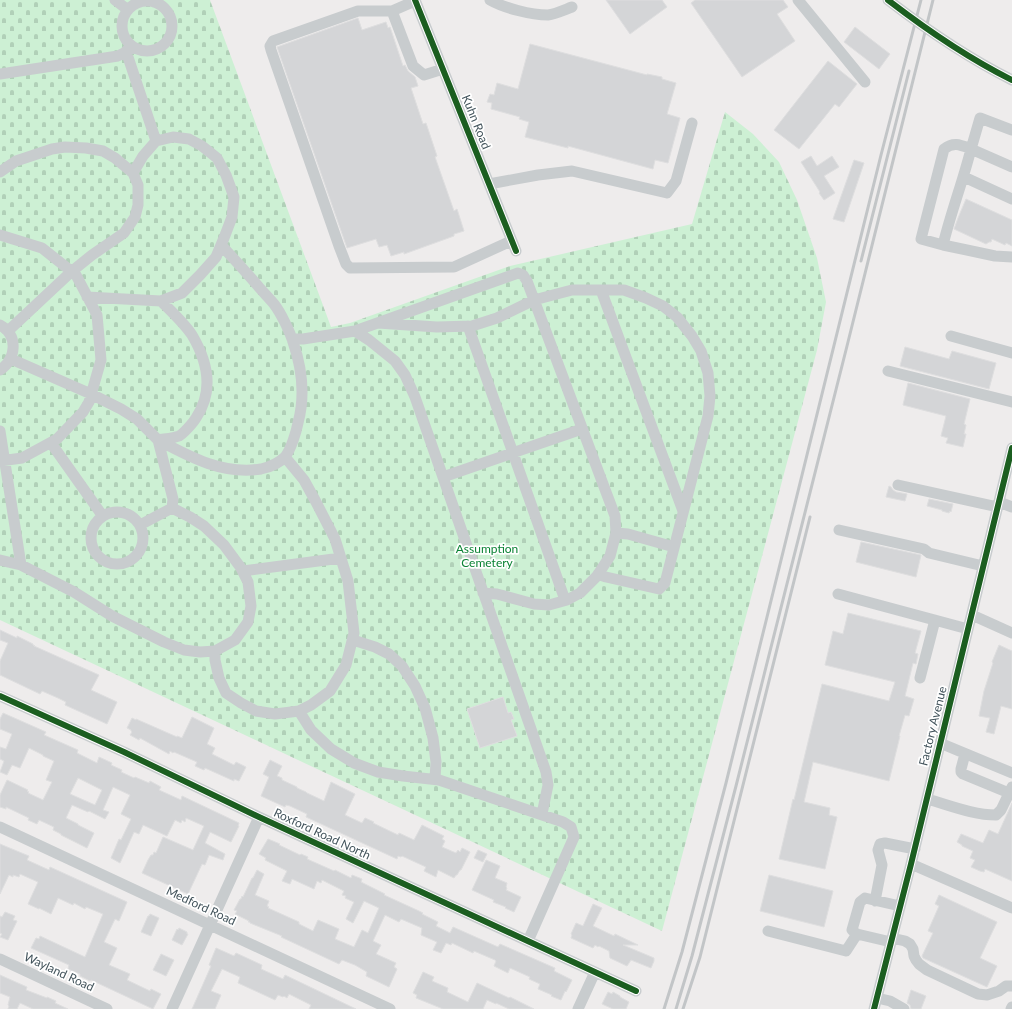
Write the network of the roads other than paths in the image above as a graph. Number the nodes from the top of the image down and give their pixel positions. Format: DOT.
graph roads {
  1 [pos="115,0"];
  2 [pos="415,0"];
  3 [pos="490,0"];
  4 [pos="798,0"];
  5 [pos="888,0"];
  6 [pos="158,2"];
  7 [pos="572,8"];
  8 [pos="128,10"];
  9 [pos="392,11"];
  10 [pos="130,50"];
  11 [pos="443,69"];
  12 [pos="0,74"];
  13 [pos="1012,80"];
  14 [pos="865,82"];
  15 [pos="692,123"];
  16 [pos="1012,130"];
  17 [pos="156,141"];
  18 [pos="971,149"];
  19 [pos="1012,168"];
  20 [pos="0,172"];
  21 [pos="133,173"];
  22 [pos="964,177"];
  23 [pos="489,184"];
  24 [pos="1012,199"];
  25 [pos="0,235"];
  26 [pos="512,241"];
  27 [pos="221,245"];
  28 [pos="943,245"];
  29 [pos="516,251"];
  30 [pos="1012,258"];
  31 [pos="71,272"];
  32 [pos="602,290"];
  33 [pos="87,297"];
  34 [pos="534,300"];
  35 [pos="162,301"];
  36 [pos="378,323"];
  37 [pos="468,326"];
  38 [pos="4,328"];
  39 [pos="355,331"];
  40 [pos="951,336"];
  41 [pos="292,339"];
  42 [pos="1012,353"];
  43 [pos="11,359"];
  44 [pos="0,370"];
  45 [pos="888,371"];
  46 [pos="91,394"];
  47 [pos="1012,402"];
  48 [pos="582,429"];
  49 [pos="0,431"];
  50 [pos="158,440"];
  51 [pos="51,443"];
  52 [pos="513,453"];
  53 [pos="1011,453"];
  54 [pos="285,457"];
  55 [pos="2,460"];
  56 [pos="443,477"];
  57 [pos="898,484"];
  58 [pos="999,504"];
  59 [pos="172,508"];
  60 [pos="1012,508"];
  61 [pos="683,511"];
  62 [pos="102,515"];
  63 [pos="140,525"];
  64 [pos="839,530"];
  65 [pos="616,533"];
  66 [pos="674,547"];
  67 [pos="341,558"];
  68 [pos="0,560"];
  69 [pos="21,565"];
  70 [pos="984,566"];
  71 [pos="243,571"];
  72 [pos="598,574"];
  73 [pos="483,593"];
  74 [pos="838,594"];
  75 [pos="565,600"];
  76 [pos="972,615"];
  77 [pos="936,620"];
  78 [pos="968,629"];
  79 [pos="1012,632"];
  80 [pos="353,640"];
  81 [pos="215,651"];
  82 [pos="920,678"];
  83 [pos="0,696"];
  84 [pos="299,711"];
  85 [pos="940,743"];
  86 [pos="965,754"];
  87 [pos="1012,774"];
  88 [pos="435,779"];
  89 [pos="1011,790"];
  90 [pos="927,799"];
  91 [pos="542,814"];
  92 [pos="259,817"];
  93 [pos="0,827"];
  94 [pos="915,849"];
  95 [pos="911,864"];
  96 [pos="875,901"];
  97 [pos="900,906"];
  98 [pos="1012,908"];
  99 [pos="210,925"];
  100 [pos="768,931"];
  101 [pos="857,934"];
  102 [pos="528,940"];
  103 [pos="892,940"];
  104 [pos="0,959"];
  105 [pos="595,972"];
  106 [pos="1012,986"];
  107 [pos="636,991"];
  108 [pos="877,998"];
  109 [pos="107,1009"];
  110 [pos="172,1009"];
  111 [pos="390,1009"];
  112 [pos="578,1009"];
  113 [pos="874,1009"];
  114 [pos="904,1009"];
  1 -- 8 [label="street"];
  2 -- 9 [label="street"];
  2 -- 11 [label="street, Kuhn Road"];
  3 -- 7 [label="street"];
  4 -- 14 [label="street"];
  5 -- 13 [label="street"];
  6 -- 8 [label="street"];
  6 -- 10 [label="street"];
  8 -- 10 [label="street"];
  9 -- 11 [label="street"];
  9 -- 26 [label="street"];
  10 -- 12 [label="street"];
  10 -- 17 [label="street"];
  11 -- 23 [label="street, Kuhn Road"];
  15 -- 23 [label="street"];
  16 -- 18 [label="street"];
  17 -- 21 [label="street"];
  17 -- 27 [label="street"];
  18 -- 19 [label="street"];
  18 -- 22 [label="street"];
  18 -- 28 [label="street"];
  20 -- 21 [label="street"];
  21 -- 31 [label="street"];
  22 -- 24 [label="street"];
  22 -- 28 [label="street"];
  23 -- 26 [label="street, Kuhn Road"];
  25 -- 31 [label="street"];
  26 -- 29 [label="street, Kuhn Road"];
  27 -- 35 [label="street"];
  27 -- 41 [label="street"];
  28 -- 30 [label="street"];
  31 -- 33 [label="street"];
  31 -- 38 [label="street"];
  32 -- 34 [label="street"];
  32 -- 61 [label="street"];
  32 -- 61 [label="street"];
  33 -- 35 [label="street"];
  33 -- 46 [label="street"];
  34 -- 36 [label="street"];
  34 -- 37 [label="street"];
  34 -- 48 [label="street"];
  35 -- 50 [label="street"];
  36 -- 37 [label="street"];
  36 -- 39 [label="street"];
  37 -- 52 [label="street"];
  38 -- 43 [label="street"];
  39 -- 41 [label="street"];
  39 -- 56 [label="street"];
  40 -- 42 [label="street"];
  41 -- 54 [label="street"];
  43 -- 44 [label="street"];
  43 -- 46 [label="street"];
  45 -- 47 [label="street"];
  46 -- 50 [label="street"];
  46 -- 51 [label="street"];
  48 -- 52 [label="street"];
  48 -- 65 [label="street"];
  49 -- 55 [label="street"];
  50 -- 54 [label="street"];
  50 -- 59 [label="street"];
  51 -- 55 [label="street"];
  51 -- 62 [label="street"];
  52 -- 56 [label="street"];
  52 -- 75 [label="street"];
  53 -- 58 [label="street, Factory Avenue"];
  54 -- 67 [label="street"];
  55 -- 69 [label="street"];
  56 -- 73 [label="street"];
  57 -- 58 [label="street"];
  58 -- 60 [label="street"];
  58 -- 70 [label="street, Factory Avenue"];
  59 -- 63 [label="street"];
  59 -- 71 [label="street"];
  61 -- 66 [label="street"];
  62 -- 63 [label="street"];
  62 -- 63 [label="street"];
  64 -- 70 [label="street"];
  65 -- 66 [label="street"];
  65 -- 72 [label="street"];
  66 -- 72 [label="street"];
  67 -- 71 [label="street"];
  67 -- 80 [label="street"];
  68 -- 69 [label="street"];
  69 -- 81 [label="street"];
  70 -- 76 [label="street, Factory Avenue"];
  71 -- 81 [label="street"];
  72 -- 75 [label="street"];
  73 -- 75 [label="street"];
  73 -- 91 [label="street"];
  74 -- 77 [label="street"];
  76 -- 78 [label="street, Factory Avenue"];
  76 -- 79 [label="street"];
  77 -- 78 [label="street"];
  77 -- 82 [label="street"];
  78 -- 85 [label="street, Factory Avenue"];
  80 -- 84 [label="street"];
  80 -- 88 [label="street"];
  81 -- 84 [label="street"];
  83 -- 92 [label="street, Roxford Road North"];
  84 -- 88 [label="street"];
  85 -- 86 [label="street"];
  85 -- 90 [label="street, Factory Avenue"];
  86 -- 87 [label="street"];
  86 -- 89 [label="street"];
  88 -- 91 [label="street"];
  89 -- 90 [label="street"];
  90 -- 94 [label="street, Factory Avenue"];
  91 -- 102 [label="street"];
  92 -- 99 [label="street"];
  92 -- 102 [label="street, Roxford Road North"];
  93 -- 99 [label="street, Medford Road"];
  94 -- 95 [label="street, Factory Avenue"];
  94 -- 96 [label="street"];
  95 -- 97 [label="street, Factory Avenue"];
  95 -- 98 [label="street"];
  96 -- 97 [label="street"];
  96 -- 101 [label="street"];
  97 -- 103 [label="street, Factory Avenue"];
  99 -- 110 [label="street"];
  99 -- 111 [label="street, Medford Road"];
  100 -- 101 [label="street"];
  101 -- 103 [label="street"];
  102 -- 105 [label="street, Roxford Road North"];
  103 -- 106 [label="street"];
  103 -- 108 [label="street, Factory Avenue"];
  104 -- 109 [label="street, Wayland Road"];
  105 -- 107 [label="street, Roxford Road North"];
  105 -- 112 [label="street"];
  108 -- 113 [label="street, Factory Avenue"];
  108 -- 114 [label="street"];
}
